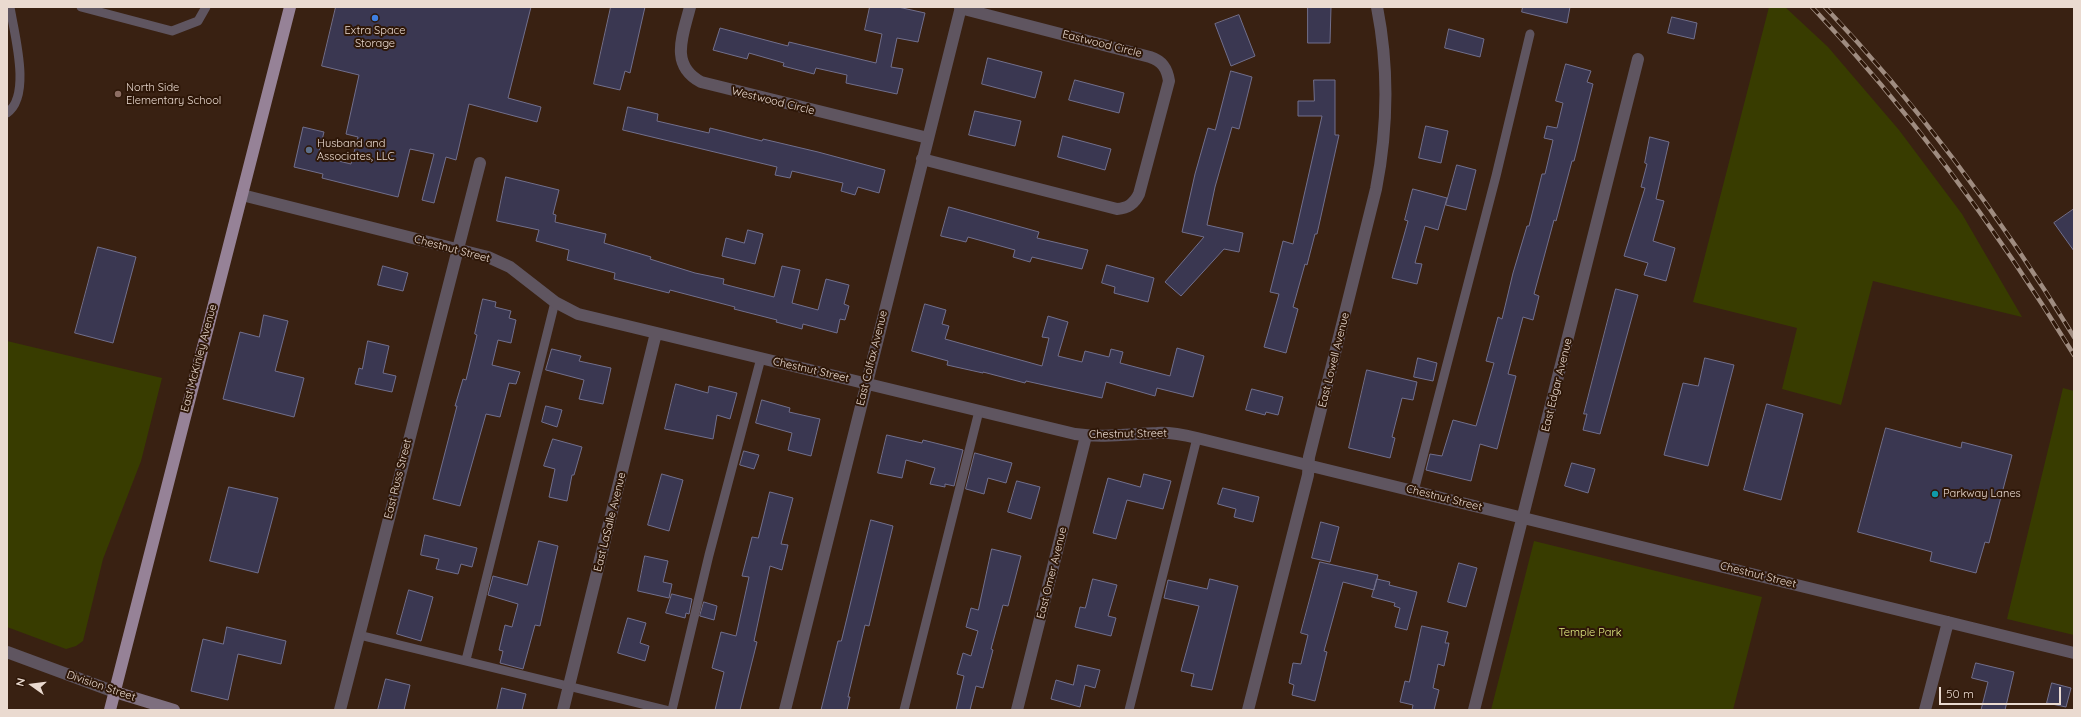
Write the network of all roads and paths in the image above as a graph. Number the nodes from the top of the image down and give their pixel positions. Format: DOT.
graph roads {
  1 [pos="10,7"];
  2 [pos="81,7"];
  3 [pos="206,7"];
  4 [pos="290,7"];
  5 [pos="690,7"];
  6 [pos="1377,7"];
  7 [pos="960,8"];
  8 [pos="1530,34"];
  9 [pos="1638,59"];
  10 [pos="7,113"];
  11 [pos="928,138"];
  12 [pos="922,159"];
  13 [pos="480,163"];
  14 [pos="242,195"];
  15 [pos="457,249"];
  16 [pos="555,302"];
  17 [pos="656,333"];
  18 [pos="761,358"];
  19 [pos="866,383"];
  20 [pos="979,411"];
  21 [pos="1086,436"];
  22 [pos="1197,438"];
  23 [pos="1309,465"];
  24 [pos="1414,492"];
  25 [pos="1524,518"];
  26 [pos="1948,622"];
  27 [pos="359,635"];
  28 [pos="7,652"];
  29 [pos="2074,653"];
  30 [pos="466,660"];
  31 [pos="569,686"];
  32 [pos="115,692"];
  33 [pos="110,710"];
  34 [pos="174,710"];
  35 [pos="340,710"];
  36 [pos="563,710"];
  37 [pos="666,710"];
  38 [pos="672,710"];
  39 [pos="785,710"];
  40 [pos="904,710"];
  41 [pos="1017,710"];
  42 [pos="1129,710"];
  43 [pos="1248,710"];
  44 [pos="1474,710"];
  45 [pos="1925,710"];
  1 -- 10 [label="lane"];
  2 -- 3 [label="lane"];
  4 -- 14 [label="main road, East McKinley Avenue"];
  5 -- 11 [label="street, Westwood Circle"];
  6 -- 23 [label="street, East Lowell Avenue"];
  7 -- 11 [label="street, East Colfax Avenue"];
  7 -- 12 [label="street, Eastwood Circle"];
  8 -- 24 [label="lane"];
  9 -- 25 [label="street, East Edgar Avenue"];
  11 -- 12 [label="street, East Colfax Avenue"];
  12 -- 19 [label="street, East Colfax Avenue"];
  13 -- 15 [label="street, East Russ Street"];
  14 -- 15 [label="street, Chestnut Street"];
  14 -- 32 [label="main road, East McKinley Avenue"];
  15 -- 16 [label="street, Chestnut Street"];
  15 -- 27 [label="street, East Russ Street"];
  16 -- 17 [label="street, Chestnut Street"];
  16 -- 30 [label="lane"];
  17 -- 18 [label="street, Chestnut Street"];
  17 -- 31 [label="street, East LaSalle Avenue"];
  18 -- 19 [label="street, Chestnut Street"];
  18 -- 38 [label="lane"];
  19 -- 20 [label="street, Chestnut Street"];
  19 -- 39 [label="street, East Colfax Avenue"];
  20 -- 21 [label="street, Chestnut Street"];
  20 -- 40 [label="lane"];
  21 -- 22 [label="street, Chestnut Street"];
  21 -- 41 [label="street, East Omer Avenue"];
  22 -- 23 [label="street, Chestnut Street"];
  22 -- 42 [label="lane"];
  23 -- 24 [label="street, Chestnut Street"];
  23 -- 43 [label="street, East Lowell Avenue"];
  24 -- 25 [label="street, Chestnut Street"];
  25 -- 26 [label="street, Chestnut Street"];
  25 -- 44 [label="street, East Edgar Avenue"];
  26 -- 29 [label="street, Chestnut Street"];
  26 -- 45 [label="street"];
  27 -- 30 [label="lane"];
  27 -- 35 [label="street, East Russ Street"];
  28 -- 32 [label="street, Division Street"];
  30 -- 31 [label="lane"];
  31 -- 36 [label="street, East LaSalle Avenue"];
  31 -- 37 [label="lane"];
  32 -- 33 [label="main road, East McKinley Avenue"];
  32 -- 34 [label="street, Division Street"];
}
